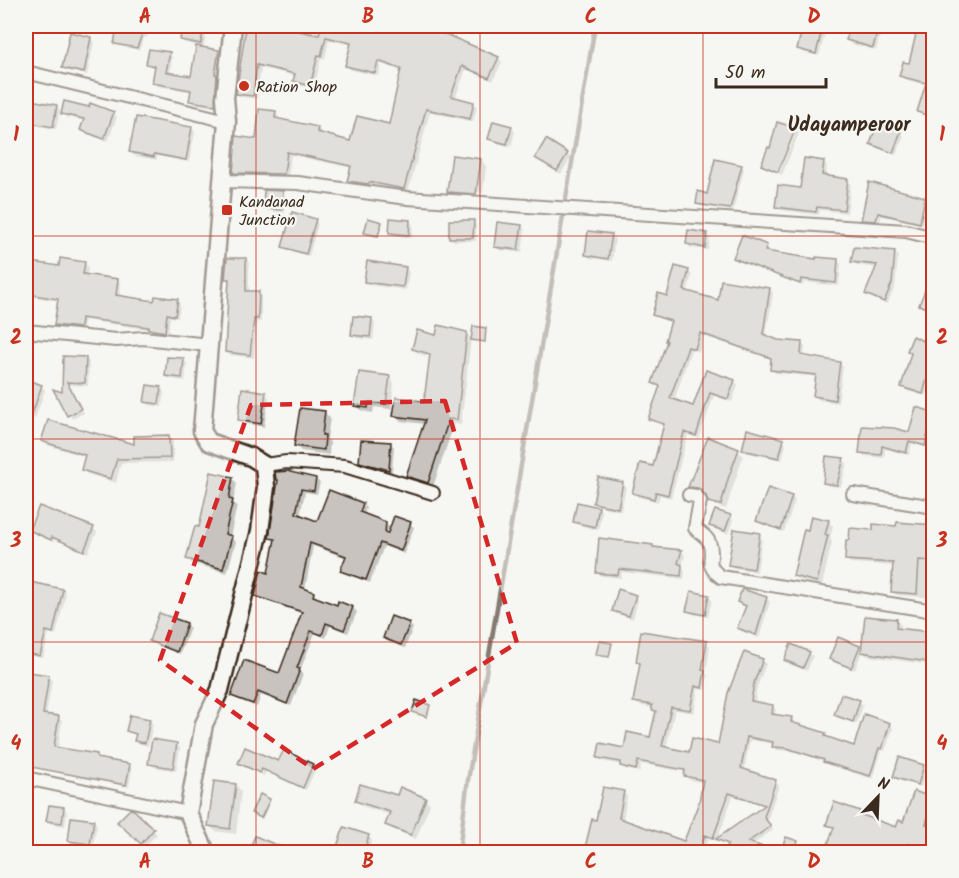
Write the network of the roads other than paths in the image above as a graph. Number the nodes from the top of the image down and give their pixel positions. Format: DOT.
graph roads {
  1 [pos="233,26"];
  2 [pos="26,72"];
  3 [pos="227,121"];
  4 [pos="222,181"];
  5 [pos="933,238"];
  6 [pos="26,331"];
  7 [pos="209,345"];
  8 [pos="264,465"];
  9 [pos="433,493"];
  10 [pos="853,494"];
  11 [pos="689,495"];
  12 [pos="933,507"];
  13 [pos="933,611"];
  14 [pos="26,778"];
  15 [pos="188,813"];
  16 [pos="206,852"];
  1 -- 3 [label="main road"];
  2 -- 3 [label="street"];
  3 -- 4 [label="main road"];
  4 -- 5 [label="street"];
  4 -- 7 [label="main road"];
  6 -- 7 [label="street"];
  7 -- 8 [label="main road"];
  8 -- 9 [label="street"];
  8 -- 15 [label="main road"];
  10 -- 12 [label="street"];
  11 -- 13 [label="street"];
  14 -- 15 [label="street"];
  15 -- 16 [label="main road"];
}
